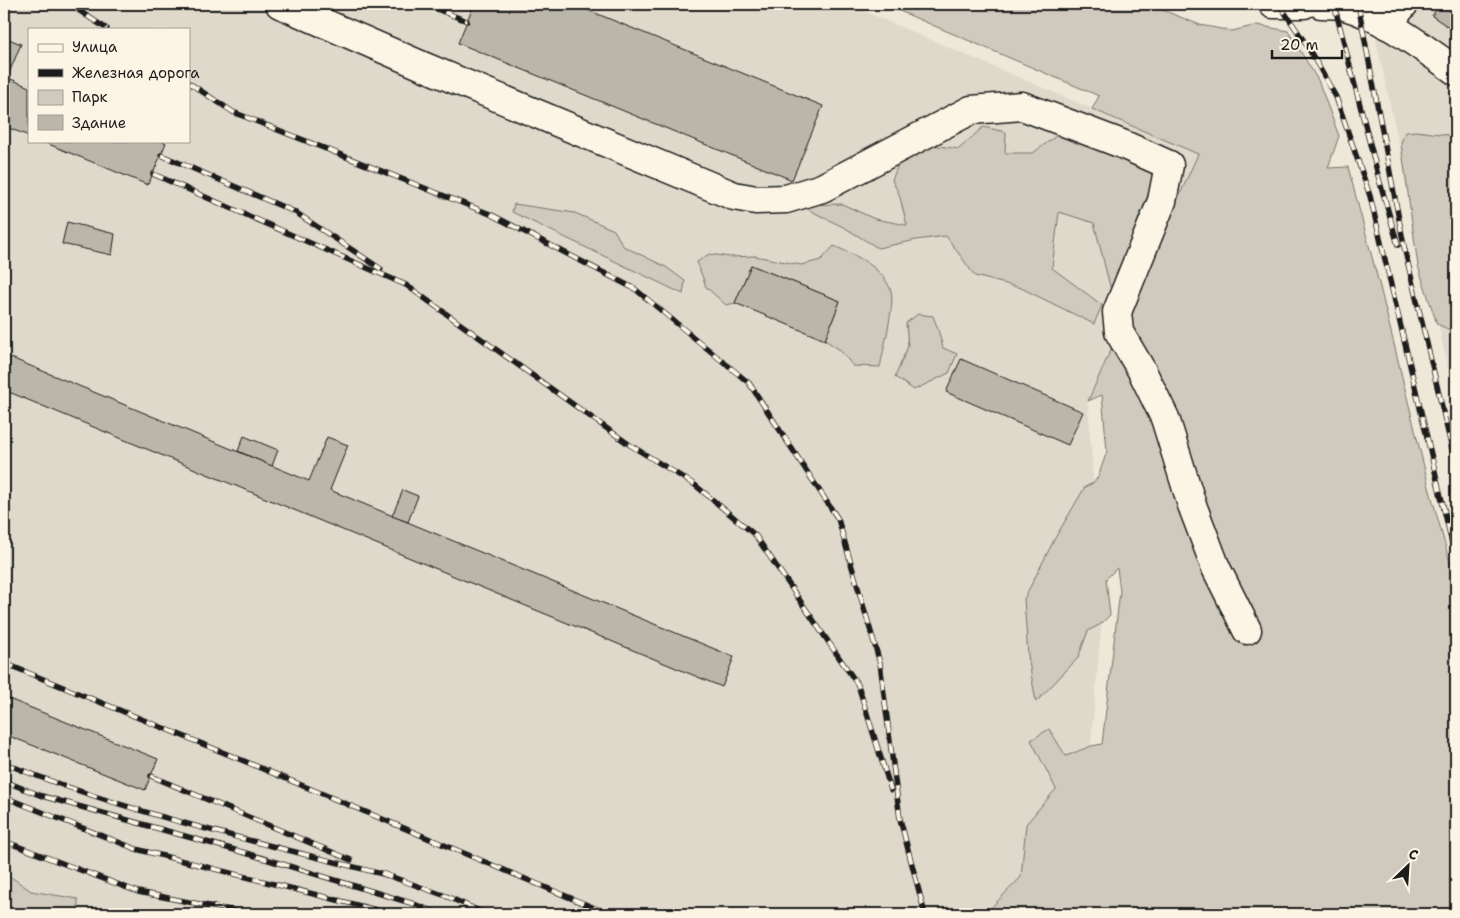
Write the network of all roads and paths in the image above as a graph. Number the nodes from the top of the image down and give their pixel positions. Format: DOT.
graph roads {
  1 [pos="280,4"];
  2 [pos="1273,4"];
  3 [pos="1304,4"];
  4 [pos="1321,4"];
  5 [pos="1404,4"];
  6 [pos="1387,25"];
  7 [pos="1456,71"];
  8 [pos="1247,630"];
  1 -- 8 [label="street"];
  2 -- 3 [label="street"];
  4 -- 6 [label="street"];
  5 -- 6 [label="street"];
  6 -- 7 [label="street"];
}
